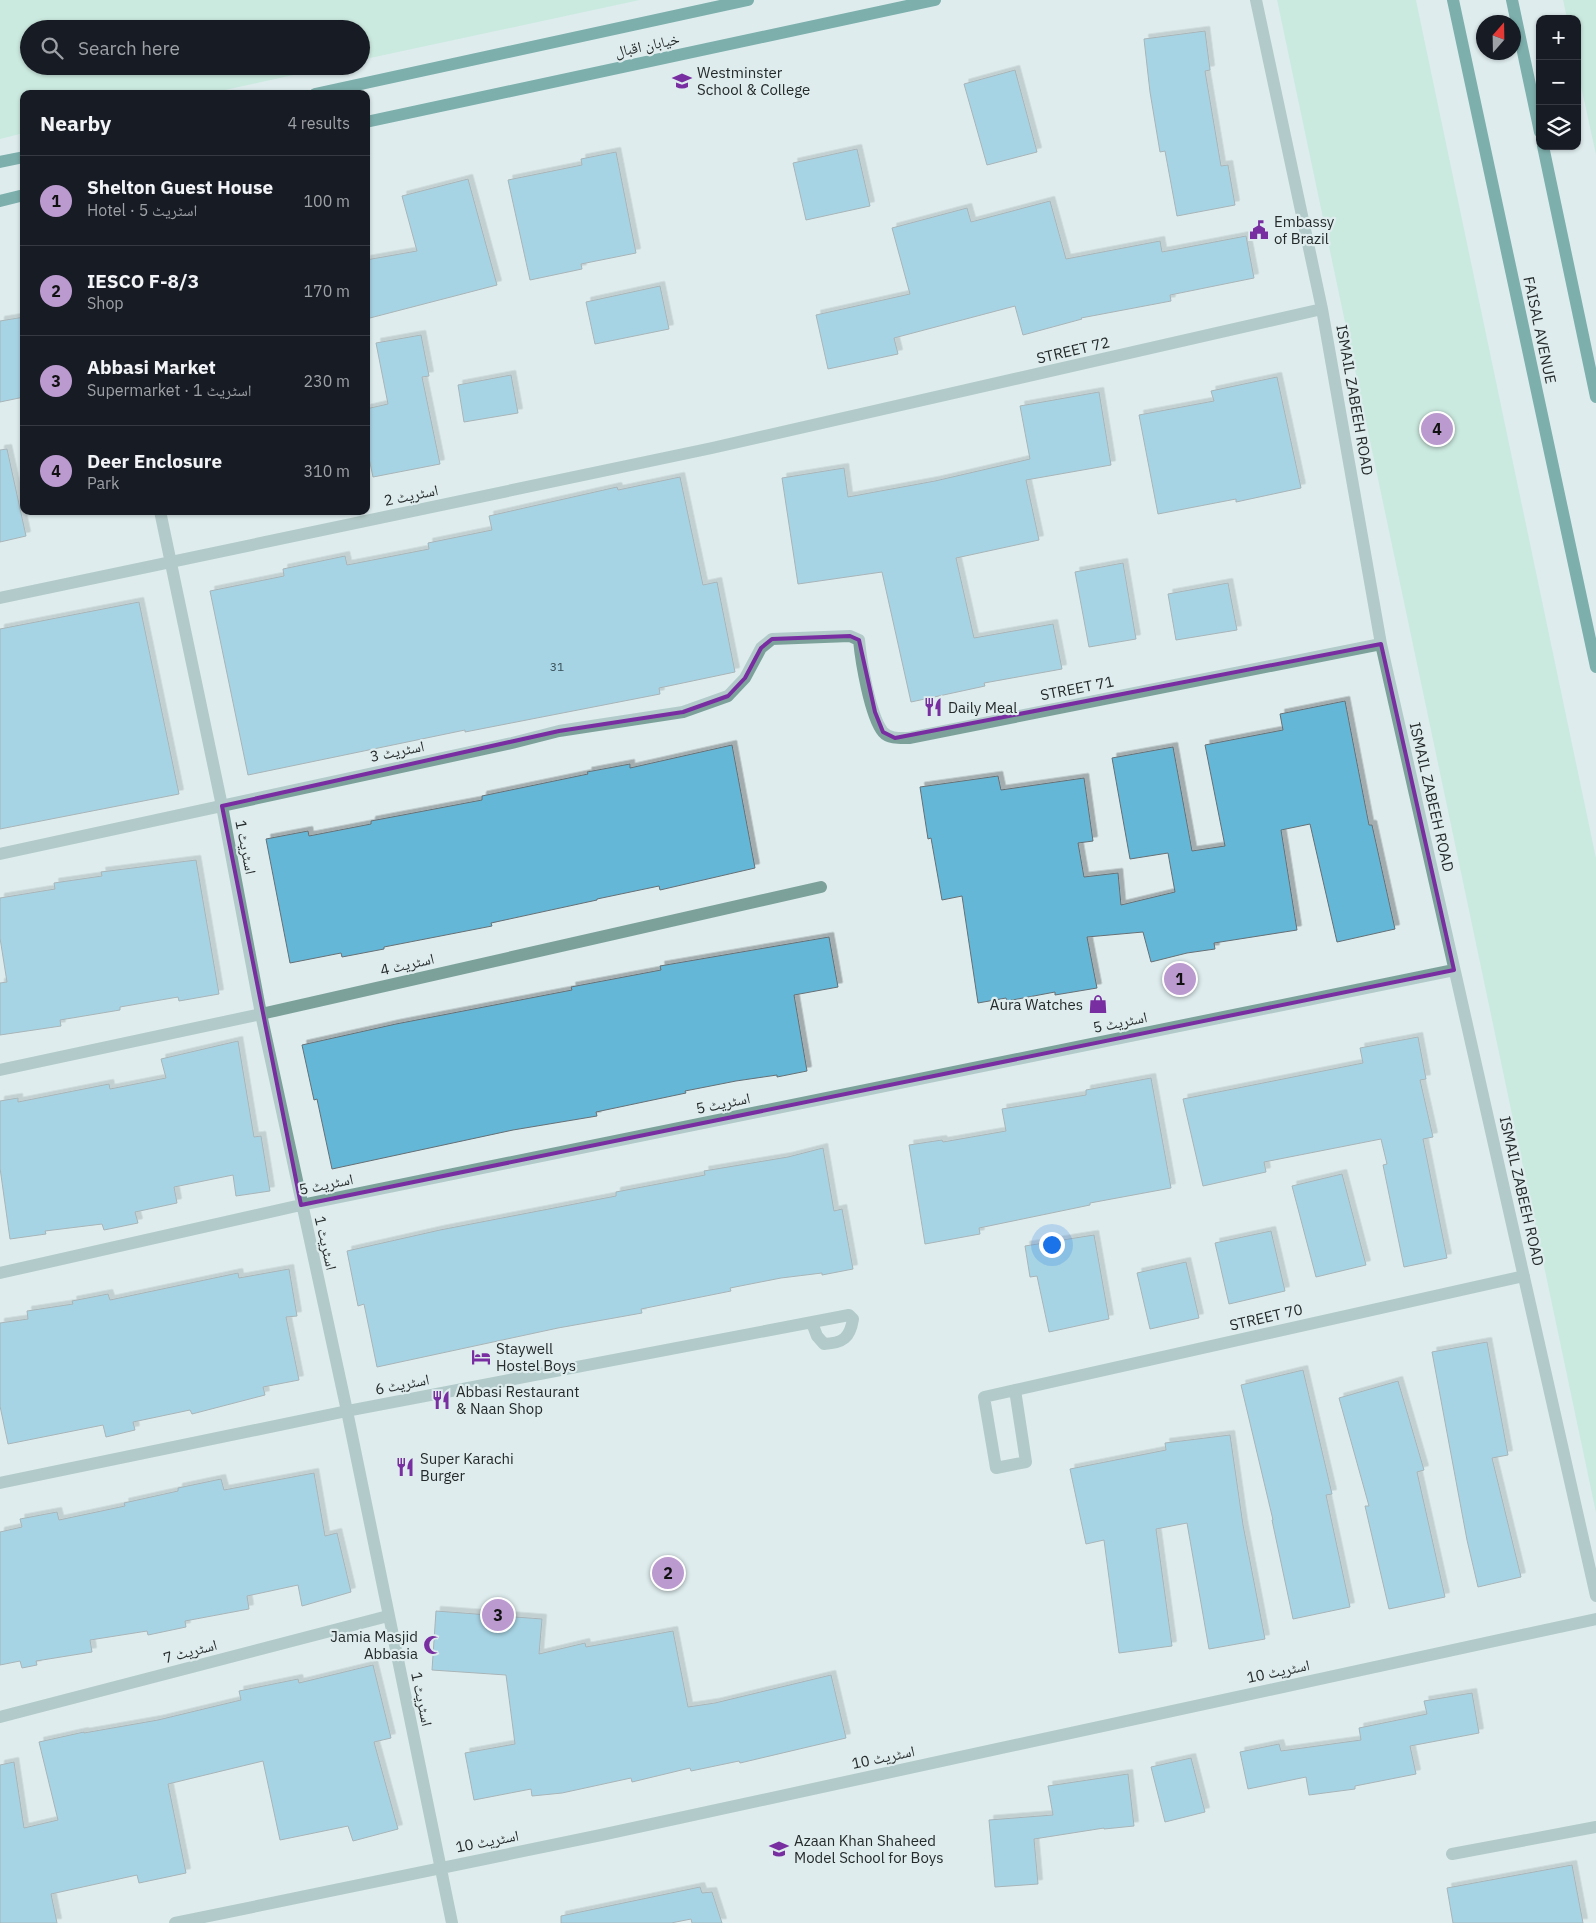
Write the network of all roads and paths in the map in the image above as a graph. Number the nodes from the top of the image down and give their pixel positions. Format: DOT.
graph roads {
  1 [pos="748,0"];
  2 [pos="935,0"];
  3 [pos="1256,0"];
  4 [pos="1512,0"];
  5 [pos="1453,1"];
  6 [pos="333,90"];
  7 [pos="1536,113"];
  8 [pos="370,121"];
  9 [pos="1544,150"];
  10 [pos="20,158"];
  11 [pos="0,162"];
  12 [pos="20,196"];
  13 [pos="0,200"];
  14 [pos="1322,309"];
  15 [pos="1596,397"];
  16 [pos="712,448"];
  17 [pos="161,515"];
  18 [pos="171,562"];
  19 [pos="0,598"];
  20 [pos="772,639"];
  21 [pos="1381,644"];
  22 [pos="1596,667"];
  23 [pos="222,806"];
  24 [pos="0,854"];
  25 [pos="821,887"];
  26 [pos="1454,970"];
  27 [pos="261,1014"];
  28 [pos="0,1070"];
  29 [pos="301,1205"];
  30 [pos="0,1273"];
  31 [pos="1524,1276"];
  32 [pos="812,1323"];
  33 [pos="1015,1390"];
  34 [pos="347,1411"];
  35 [pos="0,1482"];
  36 [pos="1596,1596"];
  37 [pos="388,1616"];
  38 [pos="1596,1619"];
  39 [pos="0,1717"];
  40 [pos="1596,1827"];
  41 [pos="1452,1854"];
  42 [pos="440,1867"];
  43 [pos="175,1923"];
  44 [pos="452,1923"];
  1 -- 6 [label="main road, خیابان اقبال"];
  2 -- 8 [label="main road, خیابان اقبال"];
  3 -- 14 [label="street, ISMAIL ZABEEH ROAD"];
  4 -- 7 [label="main road"];
  5 -- 22 [label="main road, FAISAL AVENUE"];
  9 -- 15 [label="main road"];
  10 -- 11 [label="main road"];
  12 -- 13 [label="main road"];
  14 -- 16 [label="street, STREET 72"];
  14 -- 21 [label="street, ISMAIL ZABEEH ROAD"];
  16 -- 18 [label="street, اسٹریٹ 2"];
  17 -- 18 [label="street, اسٹریٹ 1"];
  18 -- 19 [label="street, اسٹریٹ 2"];
  18 -- 23 [label="street, اسٹریٹ 1"];
  20 -- 21 [label="street, STREET 71"];
  20 -- 23 [label="street, اسٹریٹ 3"];
  21 -- 26 [label="street, ISMAIL ZABEEH ROAD"];
  23 -- 24 [label="street, اسٹریٹ 3"];
  23 -- 27 [label="street, اسٹریٹ 1"];
  25 -- 27 [label="street, اسٹریٹ 4"];
  26 -- 29 [label="street, اسٹریٹ 5"];
  26 -- 31 [label="street, ISMAIL ZABEEH ROAD"];
  27 -- 28 [label="street, اسٹریٹ 4"];
  27 -- 29 [label="street, اسٹریٹ 1"];
  29 -- 30 [label="street, اسٹریٹ 5"];
  29 -- 34 [label="street, اسٹریٹ 1"];
  31 -- 33 [label="street, STREET 70"];
  31 -- 36 [label="street, ISMAIL ZABEEH ROAD"];
  32 -- 34 [label="street, اسٹریٹ 6"];
  33 -- 33 [label="street, STREET 70"];
  34 -- 35 [label="street, اسٹریٹ 6"];
  34 -- 37 [label="street, اسٹریٹ 1"];
  37 -- 39 [label="street, اسٹریٹ 7"];
  37 -- 42 [label="street, اسٹریٹ 1"];
  38 -- 42 [label="street, اسٹریٹ 10"];
  40 -- 41 [label="street"];
  42 -- 43 [label="street, اسٹریٹ 10"];
  42 -- 44 [label="street, اسٹریٹ 1"];
}
